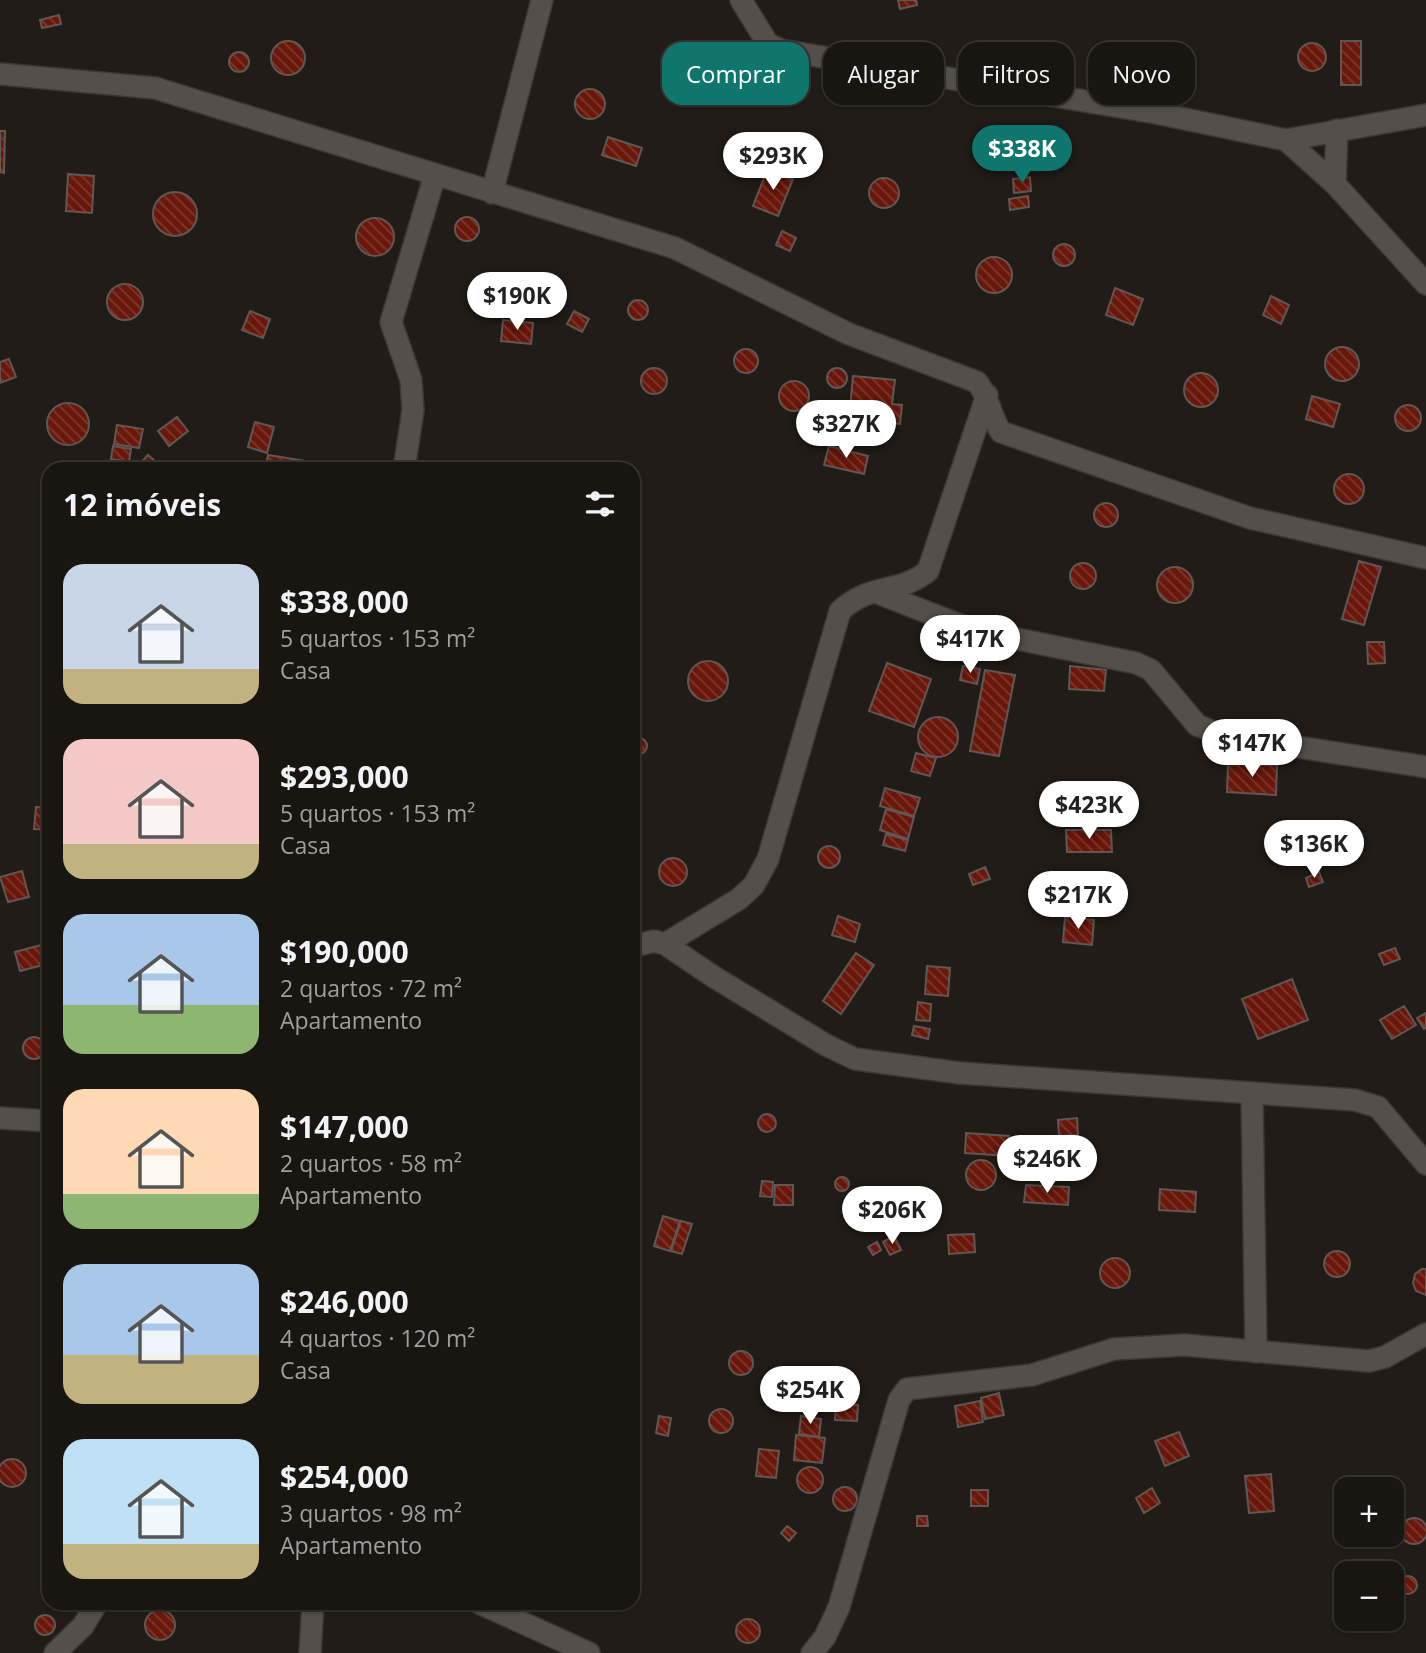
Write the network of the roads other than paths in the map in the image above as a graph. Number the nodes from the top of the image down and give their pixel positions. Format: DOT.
graph roads {
  1 [pos="542,0"];
  2 [pos="741,0"];
  3 [pos="0,74"];
  4 [pos="1426,115"];
  5 [pos="1337,130"];
  6 [pos="1286,140"];
  7 [pos="435,175"];
  8 [pos="1335,184"];
  9 [pos="492,192"];
  10 [pos="1426,284"];
  11 [pos="987,395"];
  12 [pos="405,462"];
  13 [pos="1426,558"];
  14 [pos="872,590"];
  15 [pos="1426,767"];
  16 [pos="640,944"];
  17 [pos="665,944"];
  18 [pos="1252,1094"];
  19 [pos="0,1118"];
  20 [pos="42,1121"];
  21 [pos="1426,1164"];
  22 [pos="1426,1334"];
  23 [pos="1256,1352"];
  24 [pos="93,1610"];
  25 [pos="313,1610"];
  26 [pos="494,1610"];
  27 [pos="55,1653"];
  28 [pos="310,1653"];
  29 [pos="589,1653"];
  30 [pos="812,1653"];
  1 -- 9 [label="street"];
  2 -- 6 [label="street"];
  3 -- 7 [label="street"];
  4 -- 5 [label="street"];
  5 -- 6 [label="street"];
  5 -- 8 [label="street"];
  6 -- 8 [label="street"];
  7 -- 9 [label="street"];
  7 -- 12 [label="street"];
  8 -- 10 [label="street"];
  9 -- 11 [label="street"];
  11 -- 13 [label="street"];
  11 -- 14 [label="street"];
  14 -- 15 [label="street"];
  14 -- 17 [label="street"];
  16 -- 17 [label="street"];
  17 -- 18 [label="street"];
  18 -- 21 [label="street"];
  18 -- 23 [label="street"];
  19 -- 20 [label="street"];
  22 -- 23 [label="street"];
  23 -- 30 [label="street"];
  24 -- 27 [label="street"];
  25 -- 28 [label="street"];
  26 -- 29 [label="street"];
}
